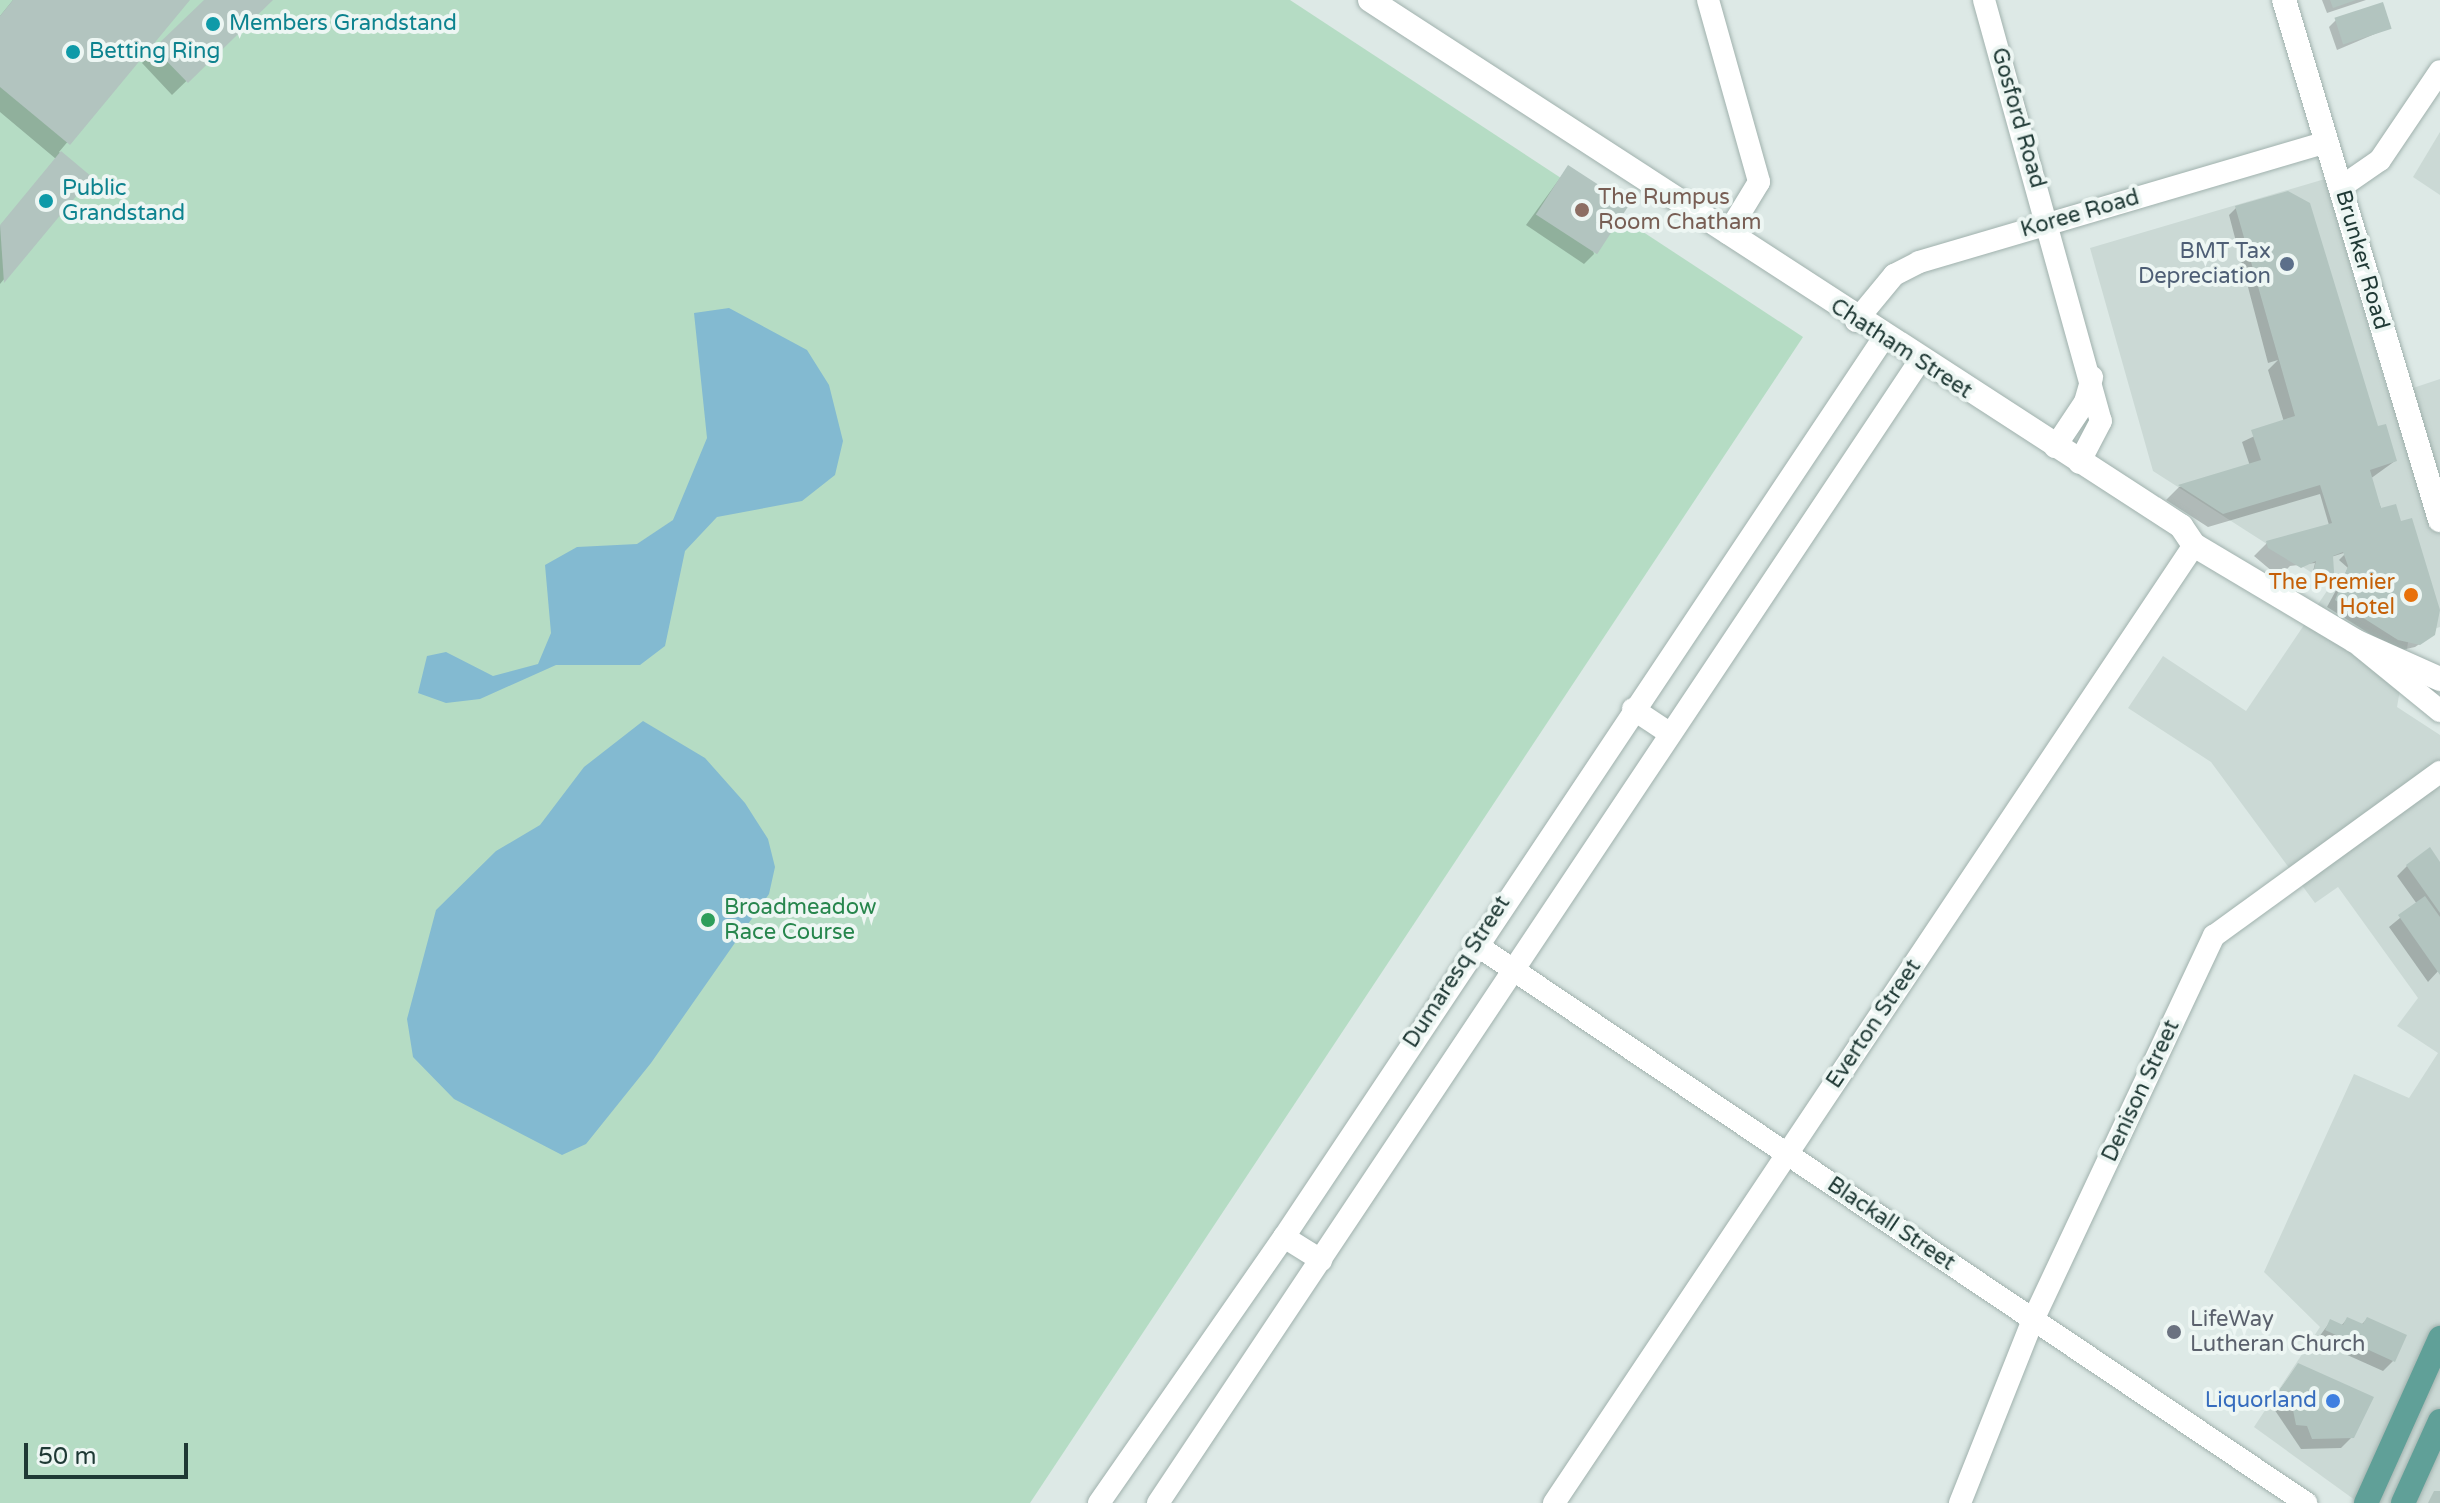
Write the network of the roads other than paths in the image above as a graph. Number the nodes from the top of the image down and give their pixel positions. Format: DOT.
graph roads {
  1 [pos="1370,0"];
  2 [pos="1708,0"];
  3 [pos="1984,0"];
  4 [pos="2284,0"];
  5 [pos="2440,71"];
  6 [pos="2326,142"];
  7 [pos="2341,187"];
  8 [pos="2049,223"];
  9 [pos="1728,233"];
  10 [pos="1856,321"];
  11 [pos="1883,339"];
  12 [pos="1919,362"];
  13 [pos="2092,376"];
  14 [pos="2055,447"];
  15 [pos="2079,463"];
  16 [pos="2440,520"];
  17 [pos="2194,545"];
  18 [pos="2355,641"];
  19 [pos="2440,679"];
  20 [pos="1633,709"];
  21 [pos="2440,711"];
  22 [pos="1669,733"];
  23 [pos="2440,772"];
  24 [pos="1475,944"];
  25 [pos="1511,968"];
  26 [pos="1787,1154"];
  27 [pos="1284,1237"];
  28 [pos="1321,1260"];
  29 [pos="2033,1320"];
  30 [pos="2440,1338"];
  31 [pos="2440,1421"];
  32 [pos="1099,1503"];
  33 [pos="1158,1503"];
  34 [pos="1554,1503"];
  35 [pos="1960,1503"];
  36 [pos="2306,1503"];
  37 [pos="2366,1503"];
  38 [pos="2403,1503"];
  1 -- 9 [label="street, Chatham Street"];
  2 -- 9 [label="street"];
  3 -- 8 [label="street, Gosford Road"];
  4 -- 6 [label="street, Brunker Road"];
  5 -- 7 [label="street"];
  6 -- 7 [label="street, Brunker Road"];
  6 -- 8 [label="street, Koree Road"];
  7 -- 16 [label="street, Brunker Road"];
  8 -- 10 [label="street, Koree Road"];
  8 -- 13 [label="street, Gosford Road"];
  9 -- 10 [label="street, Chatham Street"];
  10 -- 11 [label="street, Chatham Street"];
  11 -- 12 [label="street, Chatham Street"];
  11 -- 20 [label="street, Dumaresq Street"];
  12 -- 14 [label="street, Chatham Street"];
  12 -- 22 [label="street, Dumaresq Street"];
  13 -- 14 [label="street"];
  13 -- 15 [label="street, Gosford Road"];
  14 -- 15 [label="street, Chatham Street"];
  15 -- 17 [label="street, Chatham Street"];
  17 -- 18 [label="street, Chatham Street"];
  17 -- 26 [label="street, Everton Street"];
  18 -- 19 [label="street, Chatham Street"];
  18 -- 21 [label="street"];
  20 -- 22 [label="street"];
  20 -- 24 [label="street, Dumaresq Street"];
  22 -- 25 [label="street, Dumaresq Street"];
  23 -- 29 [label="street, Denison Street"];
  24 -- 25 [label="street, Blackall Street"];
  24 -- 27 [label="street, Dumaresq Street"];
  25 -- 26 [label="street, Blackall Street"];
  25 -- 28 [label="street, Dumaresq Street"];
  26 -- 29 [label="street, Blackall Street"];
  26 -- 34 [label="street, Everton Street"];
  27 -- 28 [label="street"];
  27 -- 32 [label="street, Dumaresq Street"];
  28 -- 33 [label="street, Dumaresq Street"];
  29 -- 35 [label="street, Denison Street"];
  29 -- 36 [label="street, Blackall Street"];
  30 -- 37 [label="main road"];
  31 -- 38 [label="main road"];
}
